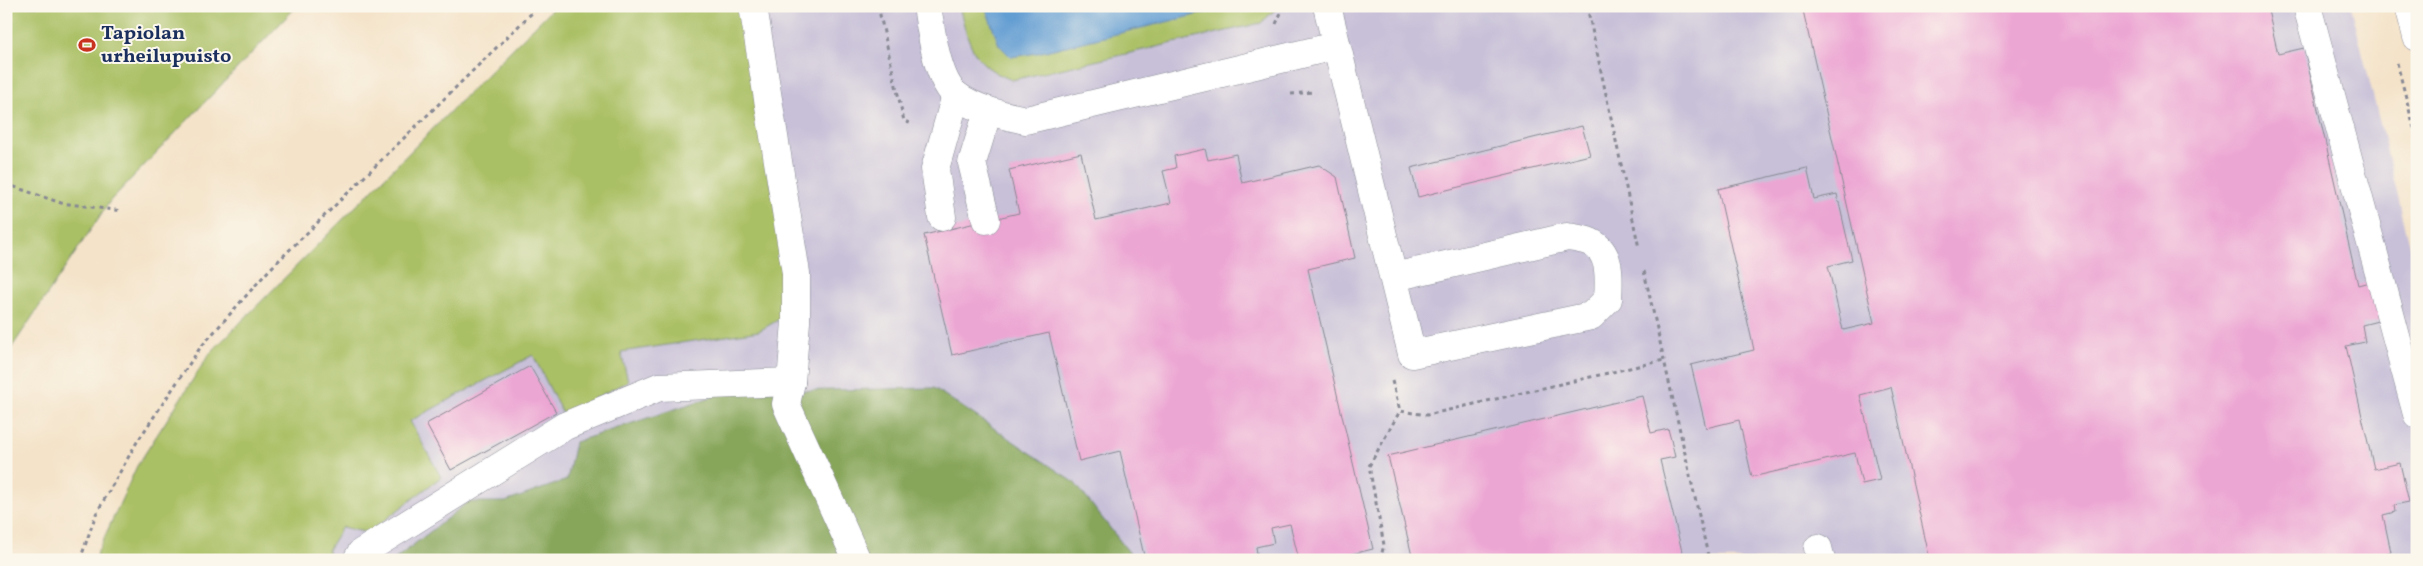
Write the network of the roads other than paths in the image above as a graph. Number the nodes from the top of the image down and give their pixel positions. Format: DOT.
graph roads {
  1 [pos="753,6"];
  2 [pos="927,6"];
  3 [pos="1327,6"];
  4 [pos="2307,6"];
  5 [pos="1336,46"];
  6 [pos="956,95"];
  7 [pos="988,111"];
  8 [pos="942,216"];
  9 [pos="986,220"];
  10 [pos="1394,277"];
  11 [pos="791,382"];
  12 [pos="2417,414"];
  13 [pos="357,560"];
  14 [pos="857,560"];
  1 -- 11 [label="lane"];
  2 -- 6 [label="lane"];
  3 -- 5 [label="lane"];
  4 -- 12 [label="lane"];
  5 -- 7 [label="lane"];
  5 -- 10 [label="lane"];
  6 -- 7 [label="lane"];
  6 -- 8 [label="lane"];
  7 -- 9 [label="lane"];
  10 -- 10 [label="lane"];
  11 -- 13 [label="lane"];
  11 -- 14 [label="lane"];
}
